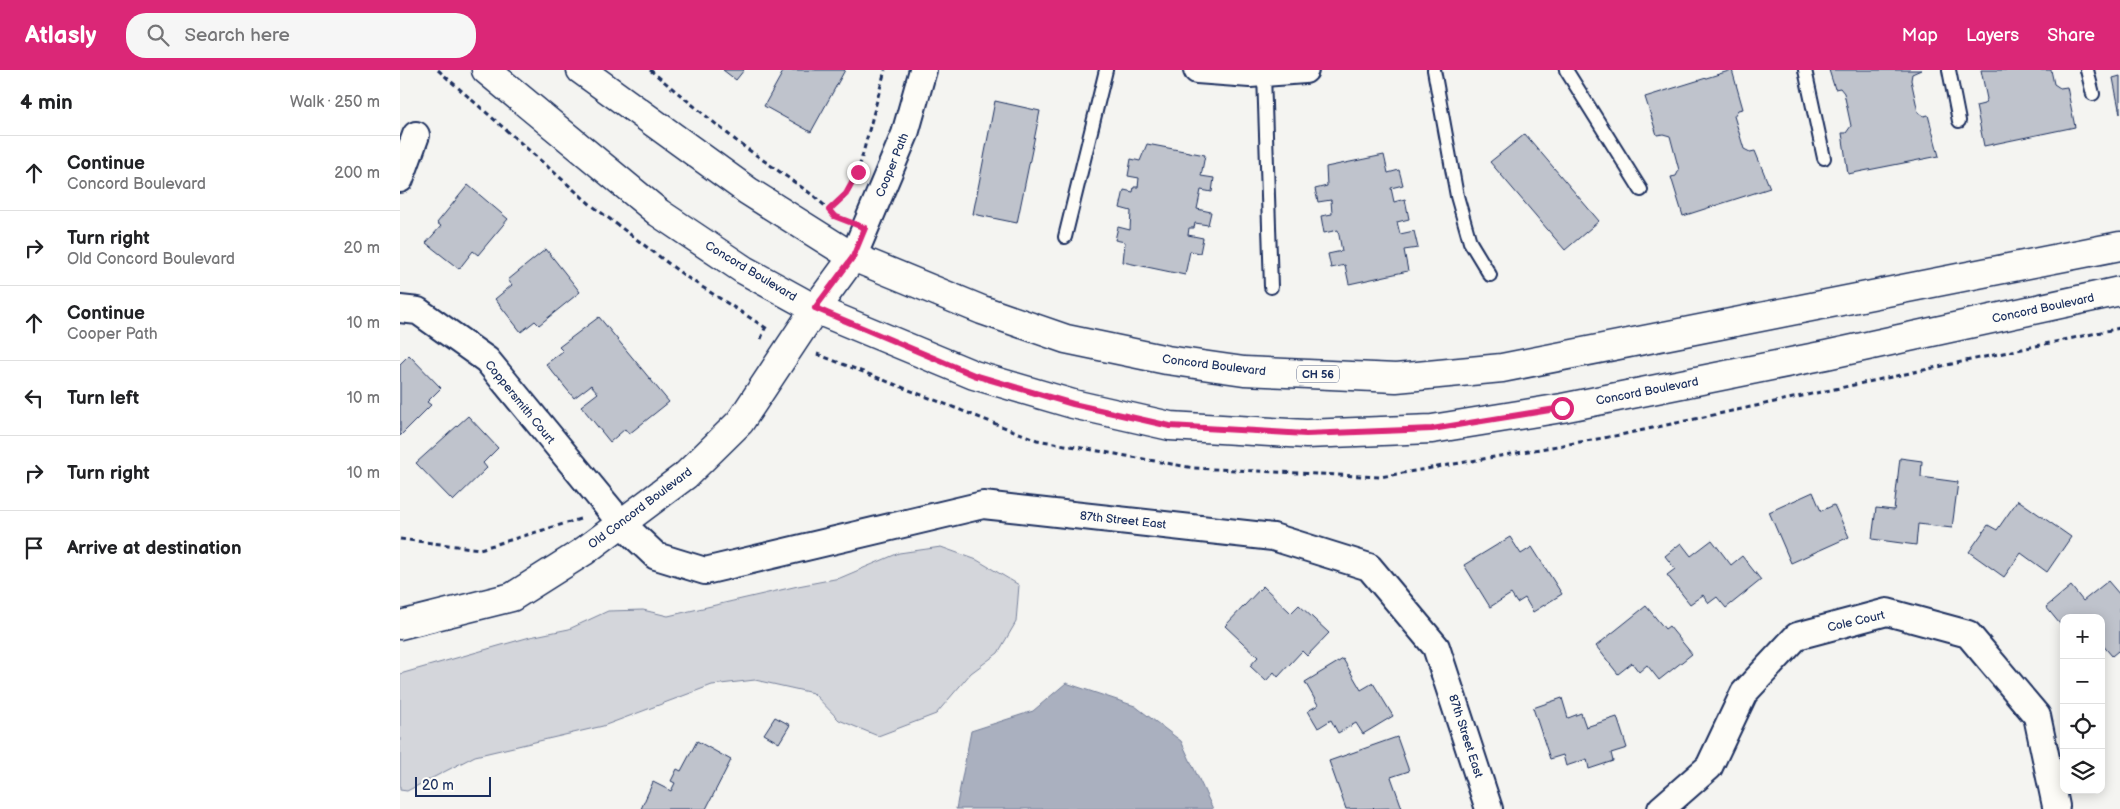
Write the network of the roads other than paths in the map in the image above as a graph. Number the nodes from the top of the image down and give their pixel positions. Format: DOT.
graph roads {
  1 [pos="486,70"];
  2 [pos="581,70"];
  3 [pos="923,70"];
  4 [pos="1106,70"];
  5 [pos="1197,70"];
  6 [pos="1305,70"];
  7 [pos="1434,70"];
  8 [pos="1566,70"];
  9 [pos="1805,70"];
  10 [pos="1949,70"];
  11 [pos="2088,70"];
  12 [pos="1264,74"];
  13 [pos="2093,94"];
  14 [pos="1959,122"];
  15 [pos="416,135"];
  16 [pos="1824,158"];
  17 [pos="400,179"];
  18 [pos="1641,190"];
  19 [pos="1065,237"];
  20 [pos="2120,246"];
  21 [pos="853,257"];
  22 [pos="1490,275"];
  23 [pos="1271,287"];
  24 [pos="2120,291"];
  25 [pos="815,308"];
  26 [pos="400,309"];
  27 [pos="621,523"];
  28 [pos="400,625"];
  29 [pos="2056,806"];
  30 [pos="1489,809"];
  31 [pos="1661,809"];
  1 -- 25 [label="main road, Concord Boulevard"];
  2 -- 21 [label="main road, Concord Boulevard / CH 56"];
  3 -- 21 [label="street, Cooper Path"];
  4 -- 19 [label="lane"];
  5 -- 12 [label="street"];
  6 -- 12 [label="street"];
  7 -- 22 [label="lane"];
  8 -- 18 [label="lane"];
  9 -- 16 [label="lane"];
  10 -- 14 [label="lane"];
  11 -- 13 [label="lane"];
  12 -- 23 [label="lane"];
  15 -- 17 [label="street"];
  20 -- 21 [label="main road, Concord Boulevard / CH 56"];
  21 -- 25 [label="main road, Old Concord Boulevard"];
  24 -- 25 [label="main road, Concord Boulevard"];
  25 -- 27 [label="main road, Old Concord Boulevard"];
  26 -- 27 [label="street, Coppersmith Court"];
  27 -- 28 [label="main road, Old Concord Boulevard"];
  27 -- 30 [label="street, 87th Street East"];
  29 -- 31 [label="street, Cole Court"];
}
